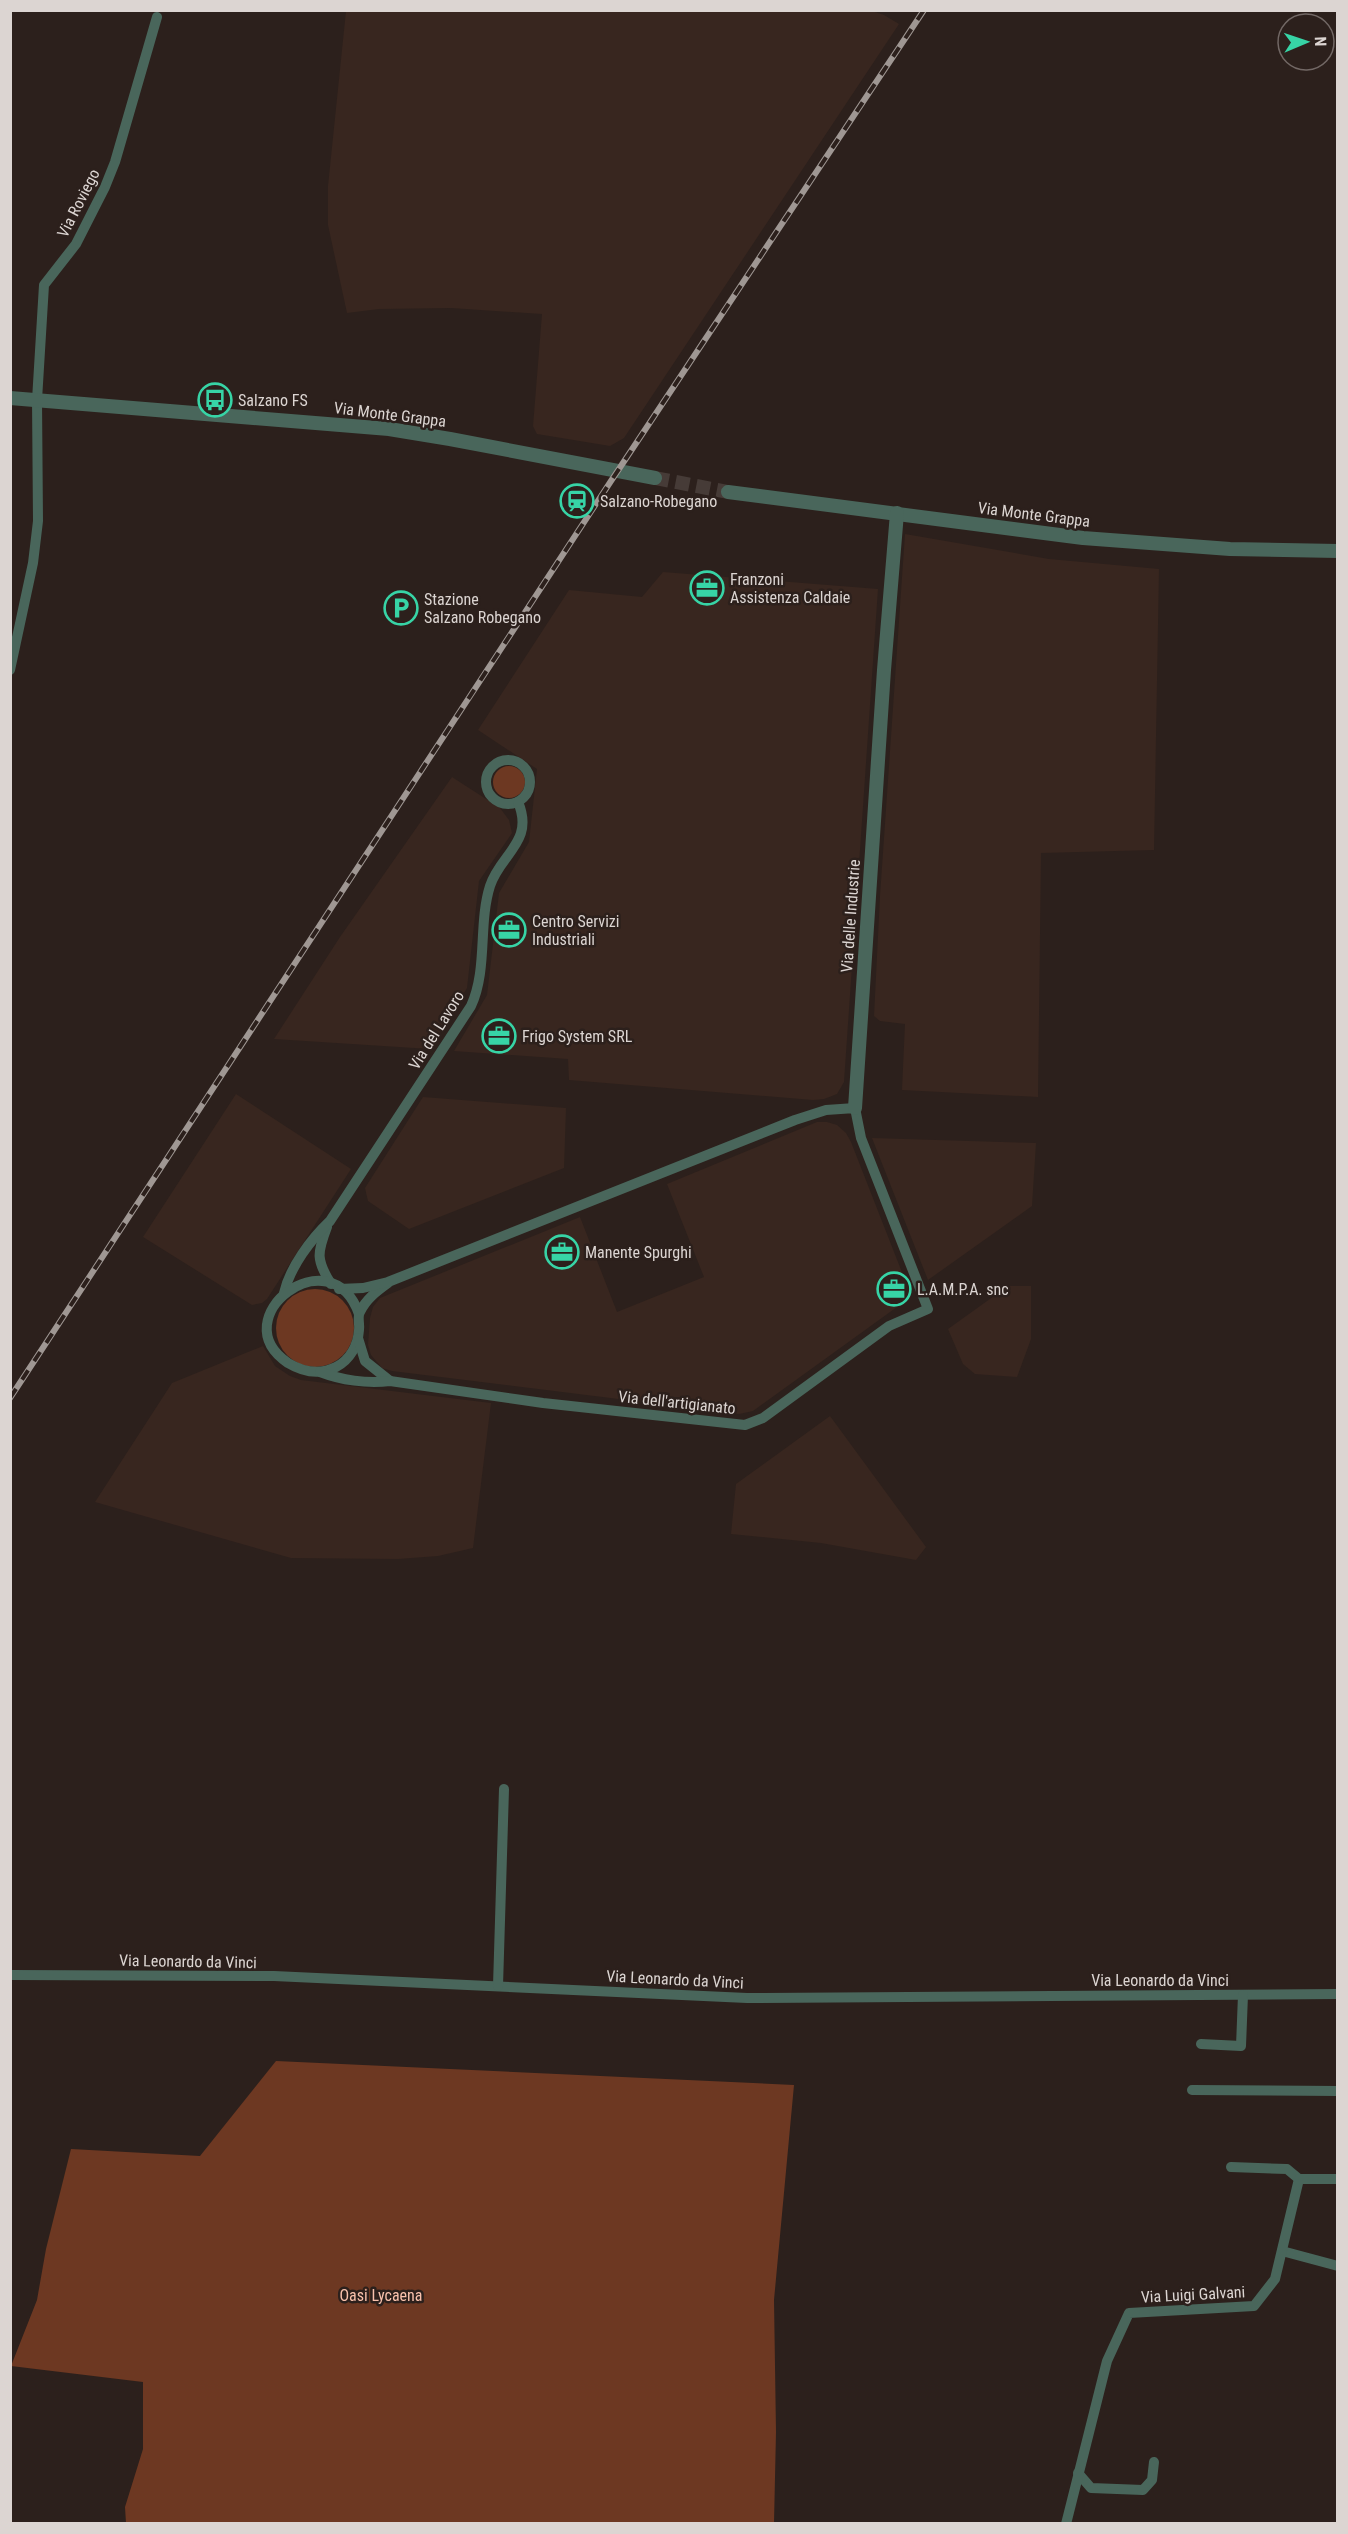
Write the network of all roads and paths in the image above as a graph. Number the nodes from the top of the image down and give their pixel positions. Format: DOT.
graph roads {
  1 [pos="157,17"];
  2 [pos="10,398"];
  3 [pos="36,400"];
  4 [pos="655,478"];
  5 [pos="728,492"];
  6 [pos="897,513"];
  7 [pos="1338,550"];
  8 [pos="10,670"];
  9 [pos="518,802"];
  10 [pos="855,1108"];
  11 [pos="330,1221"];
  12 [pos="388,1282"];
  13 [pos="335,1286"];
  14 [pos="284,1293"];
  15 [pos="928,1309"];
  16 [pos="359,1314"];
  17 [pos="358,1338"];
  18 [pos="320,1372"];
  19 [pos="390,1382"];
  20 [pos="504,1789"];
  21 [pos="10,1974"];
  22 [pos="498,1986"];
  23 [pos="1338,1994"];
  24 [pos="1243,1995"];
  25 [pos="1202,2044"];
  26 [pos="1192,2090"];
  27 [pos="1338,2091"];
  28 [pos="1231,2168"];
  29 [pos="1299,2179"];
  30 [pos="1338,2179"];
  31 [pos="1282,2251"];
  32 [pos="1338,2266"];
  33 [pos="1154,2462"];
  34 [pos="1078,2473"];
  35 [pos="1066,2523"];
  1 -- 3 [label="street, Via Roviego"];
  2 -- 3 [label="street, Via Monte Grappa"];
  3 -- 4 [label="street, Via Monte Grappa"];
  3 -- 8 [label="street, Via Roviego"];
  5 -- 6 [label="street, Via Monte Grappa"];
  6 -- 7 [label="street, Via Monte Grappa"];
  6 -- 10 [label="street, Via delle Industrie"];
  9 -- 9 [label="street"];
  9 -- 11 [label="street, Via del Lavoro"];
  10 -- 12 [label="street"];
  10 -- 15 [label="street, Via delle Industrie"];
  11 -- 13 [label="street, Via del Lavoro"];
  11 -- 14 [label="street, Via del Lavoro"];
  12 -- 13 [label="street"];
  12 -- 16 [label="street"];
  13 -- 14 [label="street"];
  13 -- 16 [label="street"];
  14 -- 18 [label="street, Via dell'artigianato"];
  15 -- 19 [label="street, Via dell'artigianato"];
  16 -- 17 [label="street"];
  17 -- 18 [label="street"];
  17 -- 19 [label="street"];
  18 -- 19 [label="street, Via dell'artigianato"];
  20 -- 22 [label="street"];
  21 -- 22 [label="street, Via Leonardo da Vinci"];
  22 -- 24 [label="street, Via Leonardo da Vinci"];
  23 -- 24 [label="street, Via Leonardo da Vinci"];
  24 -- 25 [label="street"];
  26 -- 27 [label="street"];
  28 -- 29 [label="street"];
  29 -- 30 [label="street"];
  29 -- 31 [label="street, Via Luigi Galvani"];
  31 -- 32 [label="street"];
  31 -- 34 [label="street, Via Luigi Galvani"];
  33 -- 34 [label="street"];
  34 -- 35 [label="street, Via Luigi Galvani"];
}
